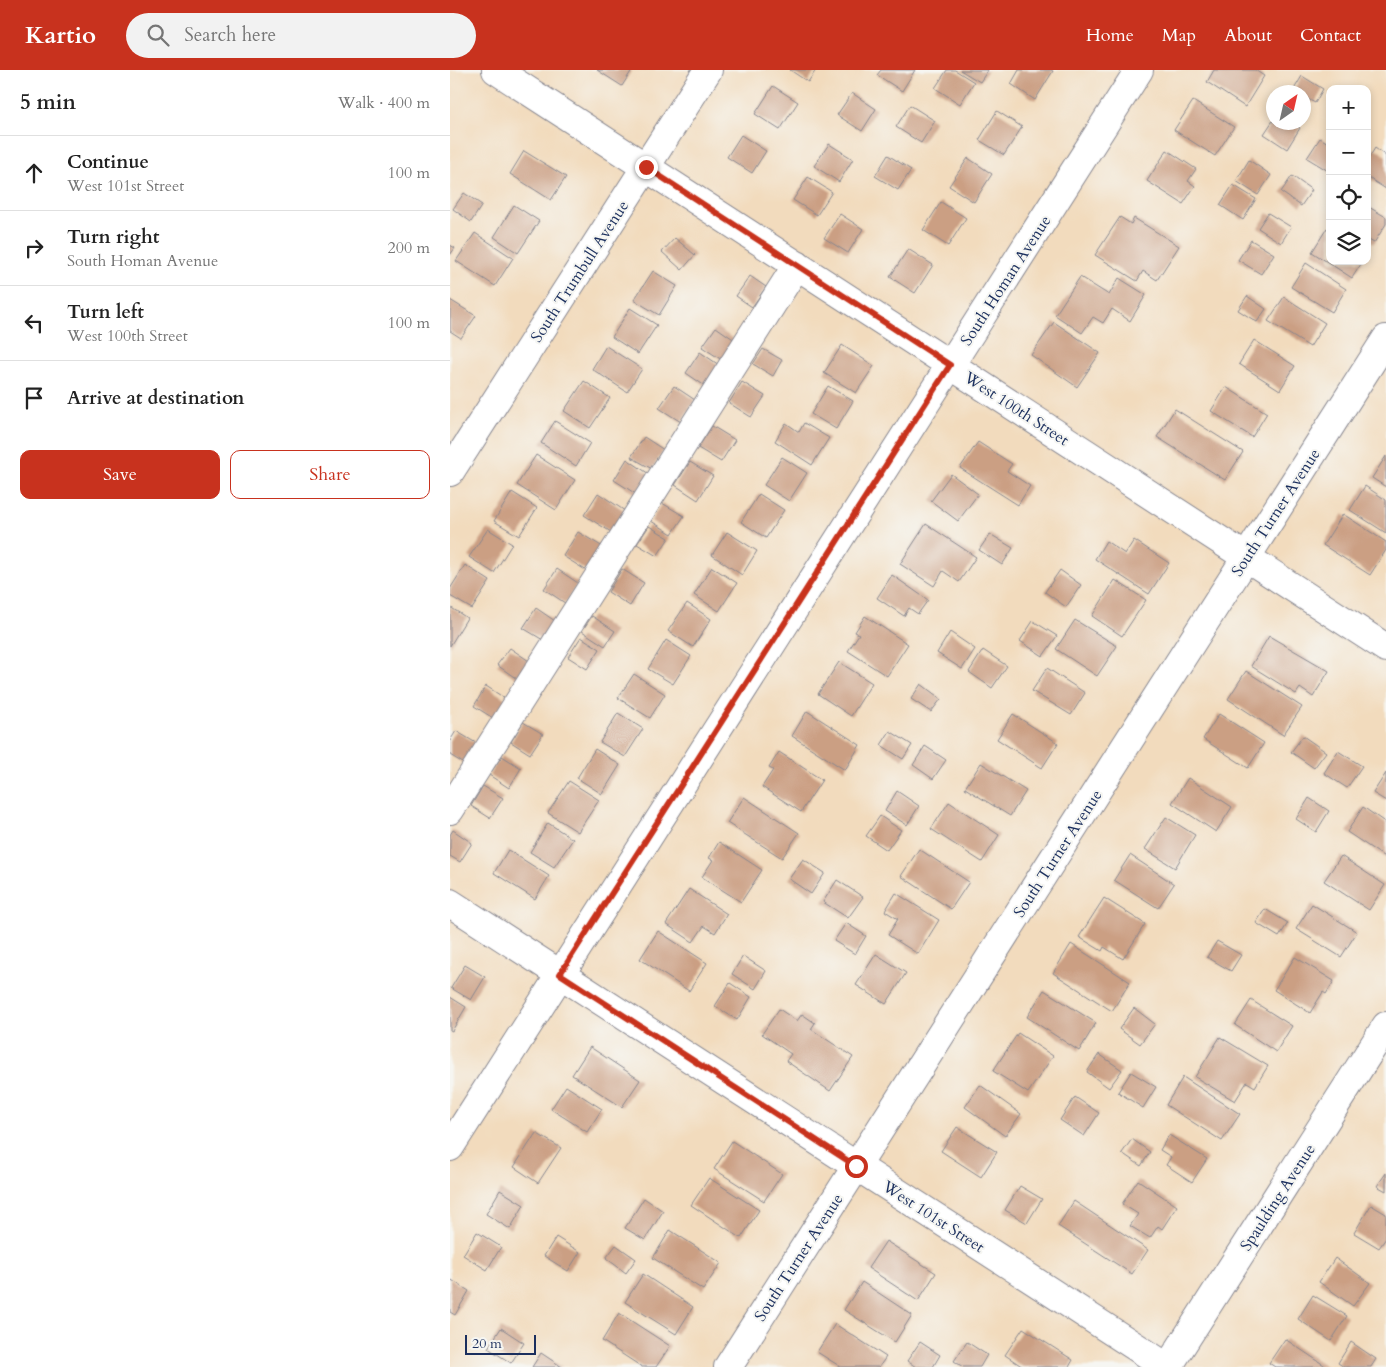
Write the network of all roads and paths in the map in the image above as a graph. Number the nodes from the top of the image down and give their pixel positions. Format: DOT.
graph roads {
  1 [pos="496,70"];
  2 [pos="708,70"];
  3 [pos="1139,70"];
  4 [pos="646,167"];
  5 [pos="797,265"];
  6 [pos="1386,339"];
  7 [pos="950,365"];
  8 [pos="450,472"];
  9 [pos="1247,557"];
  10 [pos="1386,648"];
  11 [pos="450,810"];
  12 [pos="450,903"];
  13 [pos="560,974"];
  14 [pos="1386,1026"];
  15 [pos="450,1147"];
  16 [pos="856,1166"];
  17 [pos="728,1367"];
  18 [pos="1167,1367"];
  1 -- 4 [label="street, West 100th Street"];
  2 -- 4 [label="street, South Trumbull Avenue"];
  3 -- 7 [label="street, South Homan Avenue"];
  4 -- 5 [label="street, West 100th Street"];
  4 -- 8 [label="street, South Trumbull Avenue"];
  5 -- 7 [label="street, West 100th Street"];
  5 -- 11 [label="street"];
  6 -- 9 [label="street, South Turner Avenue"];
  7 -- 9 [label="street, West 100th Street"];
  7 -- 13 [label="street, South Homan Avenue"];
  9 -- 10 [label="street, West 100th Street"];
  9 -- 16 [label="street, South Turner Avenue"];
  12 -- 13 [label="street, West 101st Street"];
  13 -- 15 [label="street, South Homan Avenue"];
  13 -- 16 [label="street, West 101st Street"];
  14 -- 18 [label="street, Spaulding Avenue"];
  16 -- 17 [label="street, South Turner Avenue"];
  16 -- 18 [label="street, West 101st Street"];
}
